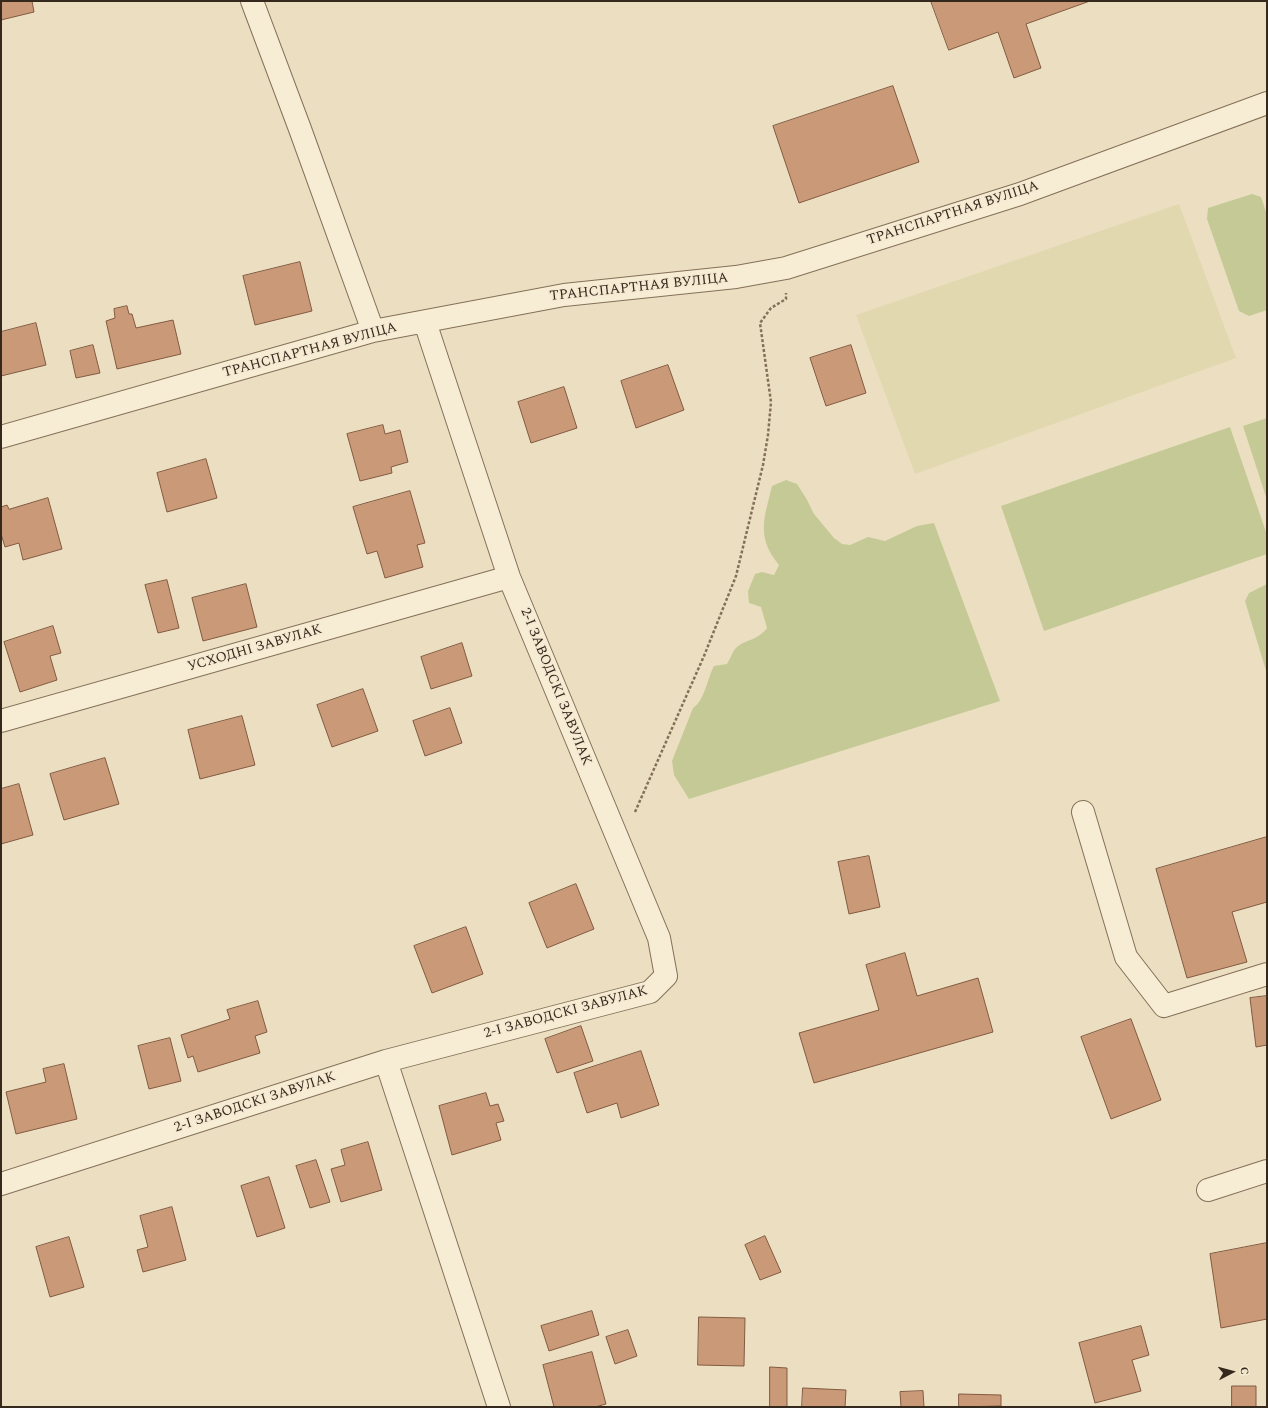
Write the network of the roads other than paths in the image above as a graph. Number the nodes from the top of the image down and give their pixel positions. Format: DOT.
graph roads {
  1 [pos="252,1"];
  2 [pos="1267,103"];
  3 [pos="425,322"];
  4 [pos="373,331"];
  5 [pos="1,437"];
  6 [pos="509,577"];
  7 [pos="1,722"];
  8 [pos="1083,812"];
  9 [pos="1267,974"];
  10 [pos="386,1061"];
  11 [pos="1267,1171"];
  12 [pos="1,1184"];
  13 [pos="1208,1190"];
  14 [pos="499,1407"];
  1 -- 4 [label="street"];
  2 -- 3 [label="street, ТРАНСПАРТНАЯ ВУЛІЦА"];
  3 -- 4 [label="street, ТРАНСПАРТНАЯ ВУЛІЦА"];
  3 -- 6 [label="street, 2-І ЗАВОДСКІ ЗАВУЛАК"];
  4 -- 5 [label="street, ТРАНСПАРТНАЯ ВУЛІЦА"];
  6 -- 7 [label="street, УСХОДНІ ЗАВУЛАК"];
  6 -- 10 [label="street, 2-І ЗАВОДСКІ ЗАВУЛАК"];
  8 -- 9 [label="street"];
  10 -- 12 [label="street, 2-І ЗАВОДСКІ ЗАВУЛАК"];
  10 -- 14 [label="street"];
  11 -- 13 [label="street"];
}
